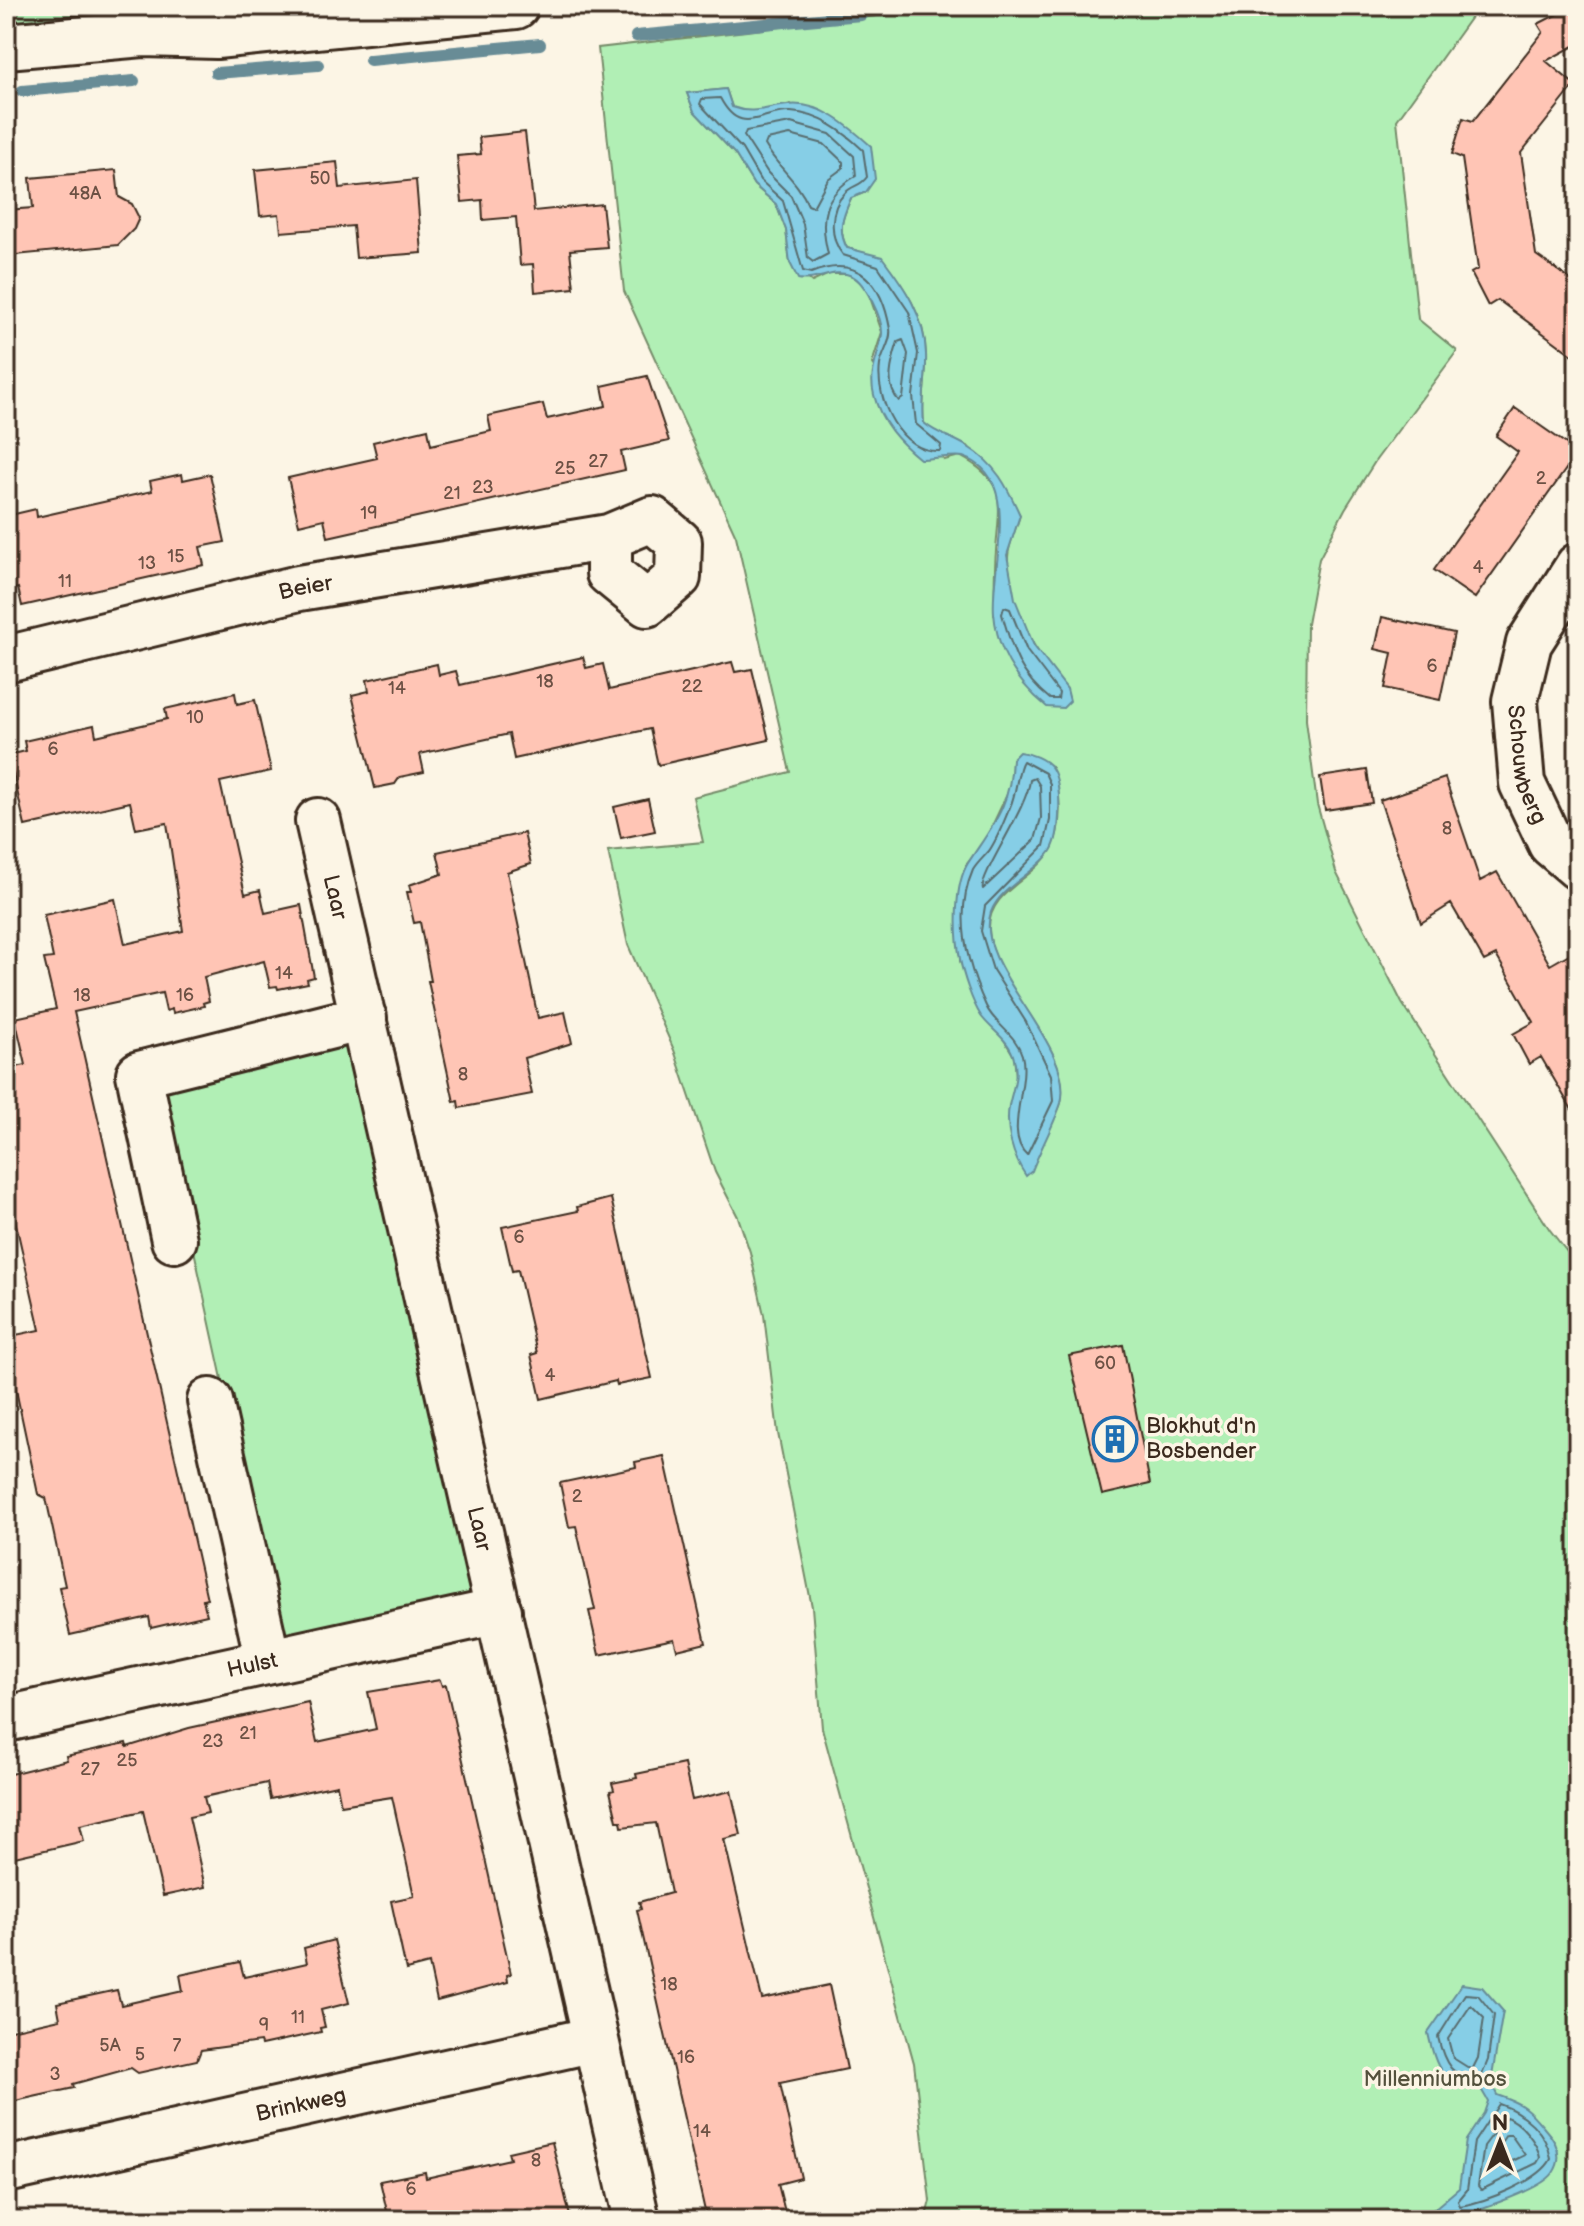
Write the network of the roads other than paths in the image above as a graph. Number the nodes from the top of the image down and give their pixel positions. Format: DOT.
graph roads {
  1 [pos="516,6"];
  2 [pos="6,46"];
  3 [pos="609,537"];
  4 [pos="1578,566"];
  5 [pos="6,659"];
  6 [pos="318,821"];
  7 [pos="1578,867"];
  8 [pos="364,1018"];
  9 [pos="174,1240"];
  10 [pos="210,1401"];
  11 [pos="499,1611"];
  12 [pos="268,1661"];
  13 [pos="6,1719"];
  14 [pos="595,2039"];
  15 [pos="6,2170"];
  16 [pos="637,2220"];
  1 -- 2 [label="street"];
  3 -- 5 [label="street, Beier"];
  4 -- 7 [label="street, Schouwberg"];
  6 -- 8 [label="street, Laar"];
  8 -- 9 [label="street"];
  8 -- 11 [label="street, Laar"];
  10 -- 12 [label="street"];
  11 -- 12 [label="street, Hulst"];
  11 -- 14 [label="street, Laar"];
  12 -- 13 [label="street, Hulst"];
  14 -- 15 [label="street, Brinkweg"];
  14 -- 16 [label="street"];
}
